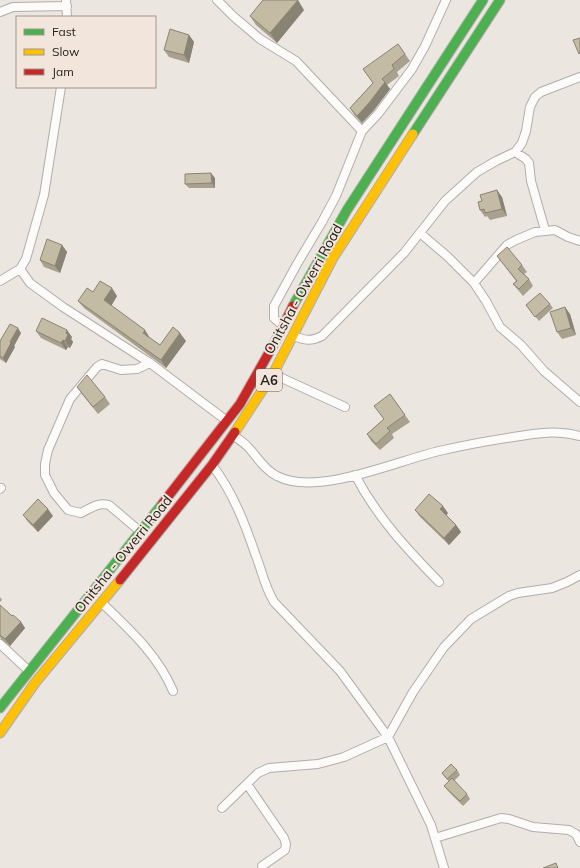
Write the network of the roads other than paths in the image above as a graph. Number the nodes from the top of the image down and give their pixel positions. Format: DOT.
graph roads {
  1 [pos="217,0"];
  2 [pos="446,0"];
  3 [pos="483,0"];
  4 [pos="500,0"];
  5 [pos="67,3"];
  6 [pos="0,12"];
  7 [pos="67,16"];
  8 [pos="580,78"];
  9 [pos="61,88"];
  10 [pos="362,131"];
  11 [pos="515,152"];
  12 [pos="545,230"];
  13 [pos="420,233"];
  14 [pos="580,241"];
  15 [pos="20,269"];
  16 [pos="0,281"];
  17 [pos="474,283"];
  18 [pos="283,326"];
  19 [pos="293,336"];
  20 [pos="150,363"];
  21 [pos="273,374"];
  22 [pos="580,402"];
  23 [pos="345,407"];
  24 [pos="227,421"];
  25 [pos="233,435"];
  26 [pos="580,436"];
  27 [pos="212,465"];
  28 [pos="355,475"];
  29 [pos="141,532"];
  30 [pos="151,542"];
  31 [pos="580,575"];
  32 [pos="439,582"];
  33 [pos="102,602"];
  34 [pos="0,644"];
  35 [pos="29,671"];
  36 [pos="173,691"];
  37 [pos="0,708"];
  38 [pos="0,733"];
  39 [pos="388,737"];
  40 [pos="247,784"];
  41 [pos="222,808"];
  42 [pos="435,838"];
  43 [pos="580,842"];
  44 [pos="262,866"];
  45 [pos="444,868"];
  1 -- 10 [label="street"];
  2 -- 10 [label="street"];
  3 -- 18 [label="highway, Onitsha - Owerri Road / A6"];
  4 -- 19 [label="highway, Onitsha - Owerri Road / A6"];
  5 -- 6 [label="street"];
  5 -- 7 [label="street"];
  8 -- 11 [label="street"];
  9 -- 15 [label="street"];
  10 -- 18 [label="street"];
  11 -- 12 [label="street"];
  11 -- 13 [label="street"];
  12 -- 14 [label="street"];
  12 -- 17 [label="street"];
  13 -- 17 [label="street"];
  13 -- 19 [label="street"];
  15 -- 16 [label="street"];
  15 -- 20 [label="street"];
  17 -- 22 [label="street"];
  18 -- 24 [label="highway, Onitsha - Owerri Road / A6"];
  19 -- 21 [label="highway, Onitsha - Owerri Road / A6"];
  20 -- 24 [label="street"];
  20 -- 29 [label="street"];
  21 -- 23 [label="street"];
  21 -- 25 [label="highway, Onitsha - Owerri Road / A6"];
  24 -- 29 [label="highway, Onitsha - Owerri Road / A6"];
  25 -- 27 [label="highway, Onitsha - Owerri Road / A6"];
  25 -- 28 [label="street"];
  26 -- 28 [label="street"];
  27 -- 30 [label="highway, Onitsha - Owerri Road / A6"];
  27 -- 39 [label="street"];
  28 -- 32 [label="street"];
  29 -- 30 [label="street"];
  29 -- 35 [label="highway, Onitsha - Owerri Road / A6"];
  30 -- 33 [label="highway, Onitsha - Owerri Road / A6"];
  31 -- 39 [label="street"];
  33 -- 36 [label="street"];
  33 -- 38 [label="highway, Onitsha - Owerri Road / A6"];
  34 -- 35 [label="street"];
  35 -- 37 [label="highway, Onitsha - Owerri Road / A6"];
  39 -- 40 [label="street"];
  39 -- 42 [label="street"];
  40 -- 41 [label="street"];
  40 -- 44 [label="street"];
  42 -- 43 [label="street"];
  42 -- 45 [label="street"];
}
